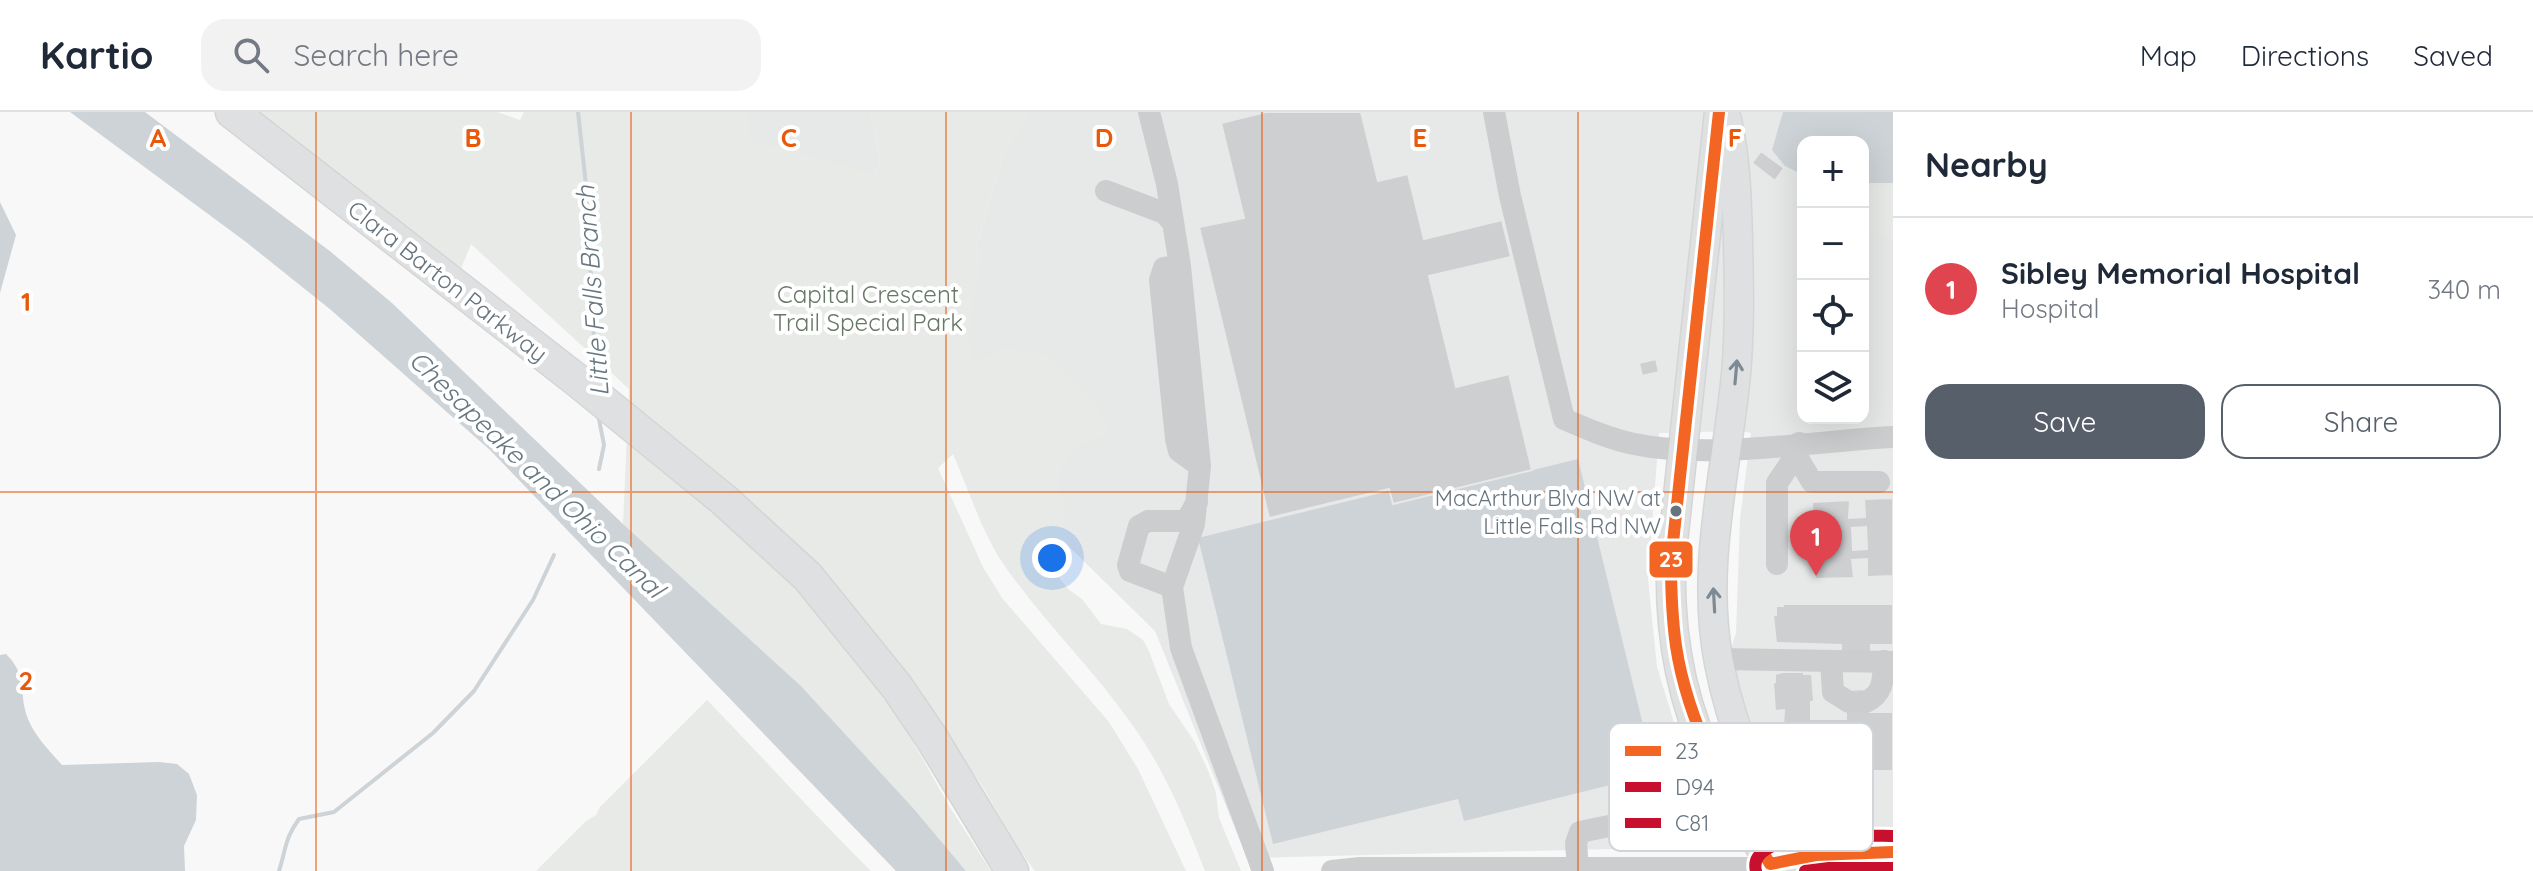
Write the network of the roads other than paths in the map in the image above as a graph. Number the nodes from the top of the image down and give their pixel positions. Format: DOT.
graph roads {
  1 [pos="232,112"];
  2 [pos="1149,112"];
  3 [pos="1494,112"];
  4 [pos="1722,112"];
  5 [pos="1106,191"];
  6 [pos="1173,223"];
  7 [pos="1893,437"];
  8 [pos="1685,448"];
  9 [pos="1727,449"];
  10 [pos="1798,449"];
  11 [pos="1879,482"];
  12 [pos="1198,498"];
  13 [pos="1777,564"];
  14 [pos="1172,587"];
  15 [pos="1718,659"];
  16 [pos="1831,661"];
  17 [pos="1888,662"];
  18 [pos="1695,723"];
  19 [pos="1734,723"];
  20 [pos="1609,826"];
  21 [pos="1893,852"];
  22 [pos="1807,863"];
  23 [pos="1578,868"];
  24 [pos="1772,868"];
  25 [pos="1412,870"];
  26 [pos="1540,870"];
  27 [pos="1666,870"];
  28 [pos="1012,871"];
  29 [pos="1263,871"];
  30 [pos="1332,871"];
  1 -- 28 [label="highway, Clara Barton Parkway"];
  2 -- 6 [label="street"];
  3 -- 8 [label="street"];
  4 -- 8 [label="main road"];
  9 -- 4 [label="main road, one-way"];
  5 -- 6 [label="street"];
  6 -- 12 [label="street"];
  7 -- 10 [label="street"];
  8 -- 9 [label="street"];
  8 -- 18 [label="main road"];
  9 -- 10 [label="street"];
  15 -- 9 [label="main road, one-way"];
  10 -- 11 [label="street"];
  10 -- 13 [label="street"];
  12 -- 14 [label="street"];
  12 -- 14 [label="street"];
  14 -- 29 [label="street"];
  15 -- 16 [label="street"];
  15 -- 19 [label="main road"];
  16 -- 17 [label="street"];
  16 -- 17 [label="street"];
  20 -- 23 [label="street"];
  21 -- 22 [label="main road"];
  22 -- 24 [label="main road"];
  23 -- 26 [label="street"];
  23 -- 27 [label="street"];
  24 -- 27 [label="street"];
  25 -- 26 [label="street"];
  25 -- 30 [label="street"];
}
